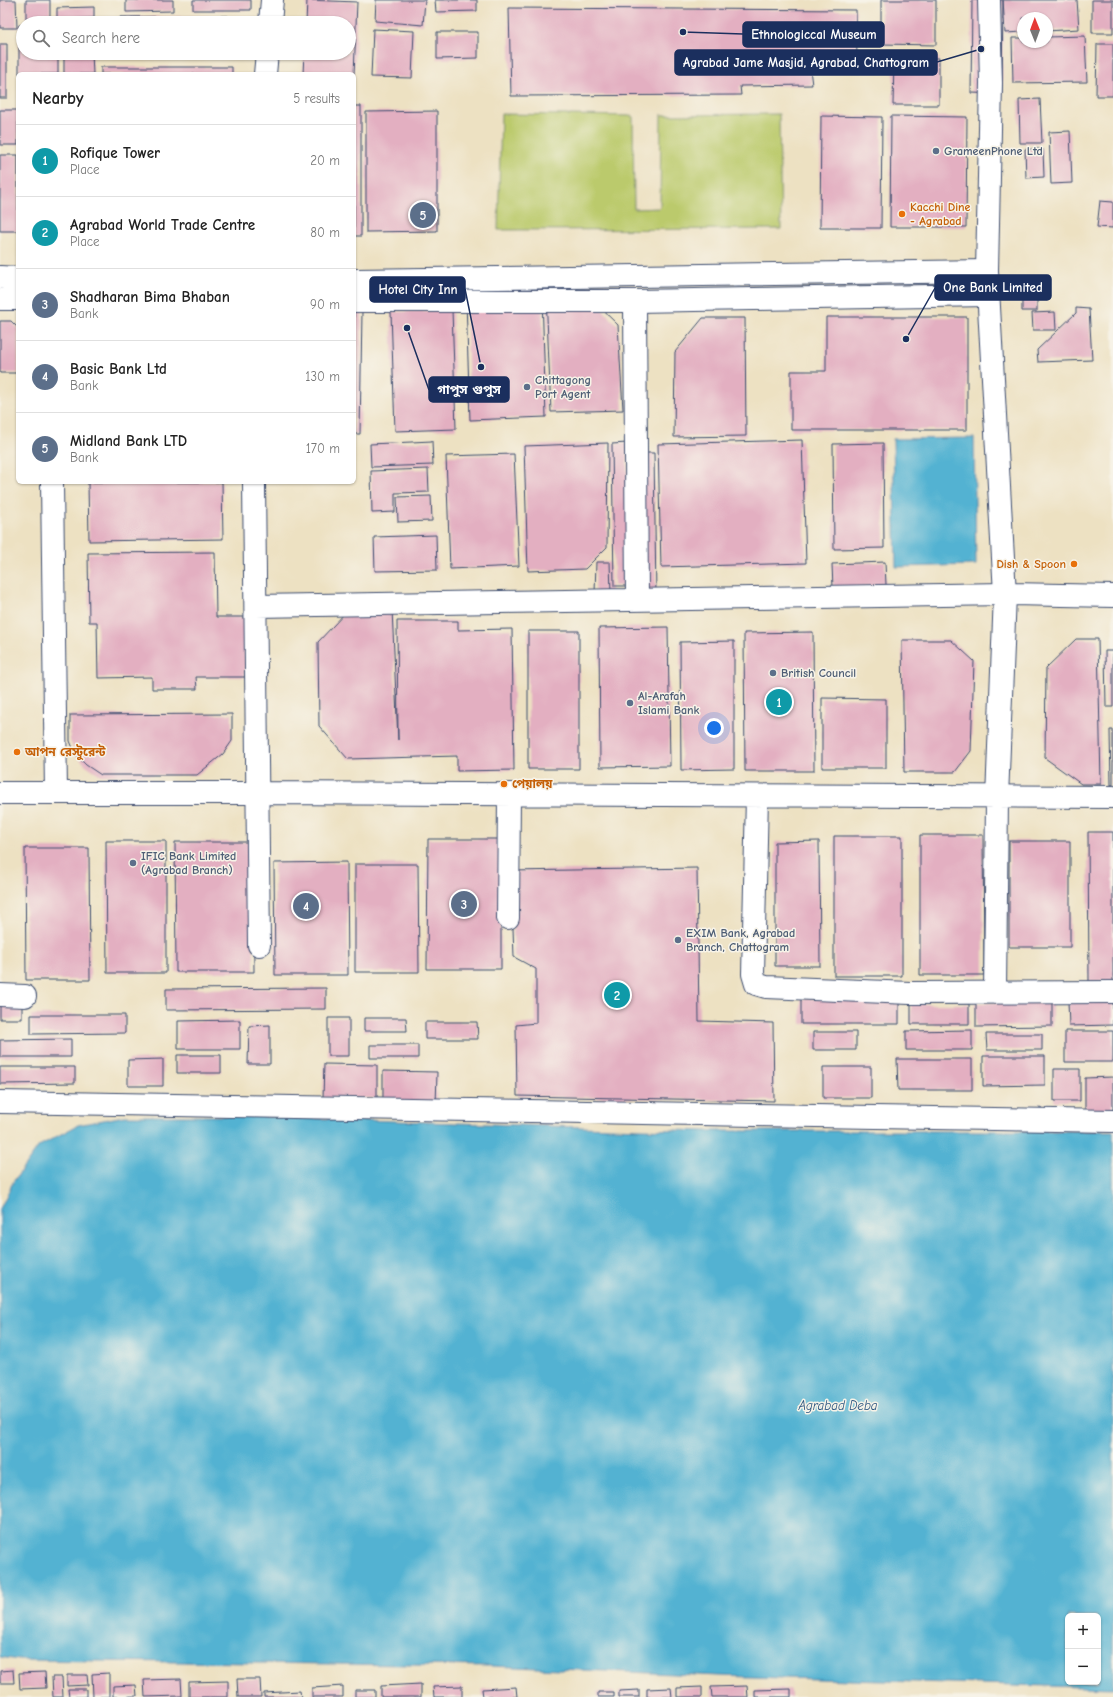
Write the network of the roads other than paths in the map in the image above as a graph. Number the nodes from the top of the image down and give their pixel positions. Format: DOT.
graph roads {
  1 [pos="272,0"];
  2 [pos="989,0"];
  3 [pos="271,16"];
  4 [pos="266,60"];
  5 [pos="265,72"];
  6 [pos="988,271"];
  7 [pos="0,277"];
  8 [pos="16,278"];
  9 [pos="356,280"];
  10 [pos="989,294"];
  11 [pos="0,299"];
  12 [pos="16,299"];
  13 [pos="356,301"];
  14 [pos="635,302"];
  15 [pos="52,484"];
  16 [pos="254,484"];
  17 [pos="1005,594"];
  18 [pos="1113,596"];
  19 [pos="637,599"];
  20 [pos="256,606"];
  21 [pos="0,793"];
  22 [pos="56,793"];
  23 [pos="258,793"];
  24 [pos="509,794"];
  25 [pos="757,796"];
  26 [pos="1113,797"];
  27 [pos="997,798"];
  28 [pos="508,918"];
  29 [pos="259,945"];
  30 [pos="1113,992"];
  31 [pos="995,993"];
  32 [pos="0,995"];
  33 [pos="25,996"];
  34 [pos="0,1102"];
  35 [pos="1113,1122"];
  1 -- 3 [label="street"];
  2 -- 6 [label="street"];
  4 -- 5 [label="street"];
  6 -- 9 [label="street"];
  6 -- 10 [label="street"];
  7 -- 8 [label="street"];
  10 -- 14 [label="street"];
  10 -- 17 [label="street"];
  11 -- 12 [label="street"];
  13 -- 14 [label="street"];
  14 -- 19 [label="street"];
  15 -- 22 [label="street"];
  16 -- 20 [label="street"];
  17 -- 18 [label="street"];
  17 -- 19 [label="street"];
  17 -- 27 [label="street"];
  19 -- 20 [label="street"];
  20 -- 23 [label="street"];
  21 -- 22 [label="street"];
  22 -- 23 [label="street"];
  23 -- 24 [label="street"];
  23 -- 29 [label="street"];
  24 -- 25 [label="street"];
  24 -- 28 [label="street"];
  25 -- 27 [label="street"];
  25 -- 31 [label="street"];
  26 -- 27 [label="street"];
  27 -- 31 [label="street"];
  30 -- 31 [label="street"];
  32 -- 33 [label="street"];
  34 -- 35 [label="street"];
}
